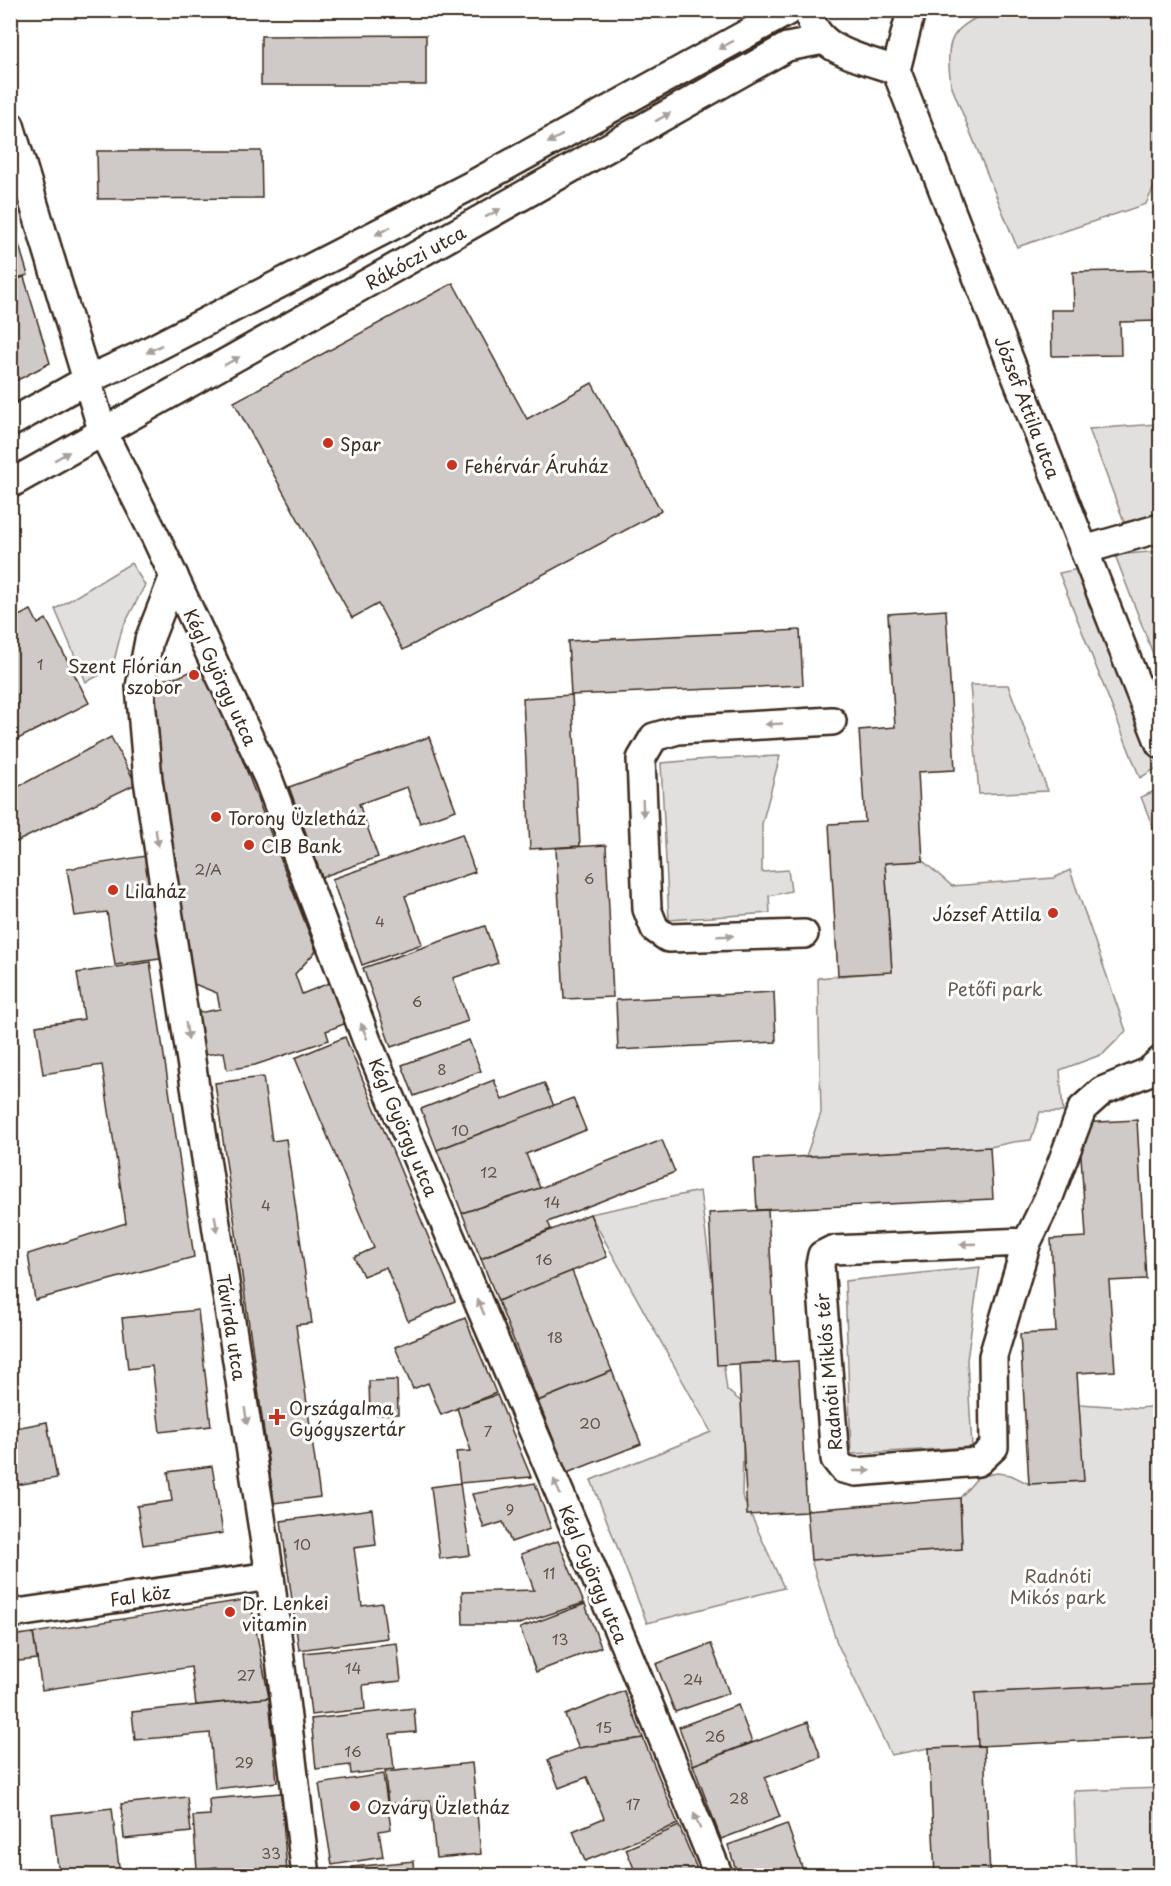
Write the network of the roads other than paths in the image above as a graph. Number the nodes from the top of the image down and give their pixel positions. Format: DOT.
graph roads {
  1 [pos="790,10"];
  2 [pos="808,10"];
  3 [pos="910,15"];
  4 [pos="824,40"];
  5 [pos="848,53"];
  6 [pos="896,70"];
  7 [pos="10,125"];
  8 [pos="87,380"];
  9 [pos="10,423"];
  10 [pos="103,433"];
  11 [pos="10,484"];
  12 [pos="1161,528"];
  13 [pos="1084,550"];
  14 [pos="174,576"];
  15 [pos="832,721"];
  16 [pos="1161,744"];
  17 [pos="804,934"];
  18 [pos="1161,1060"];
  19 [pos="1027,1242"];
  20 [pos="270,1576"];
  21 [pos="10,1614"];
  22 [pos="306,1875"];
  23 [pos="719,1875"];
  1 -- 8 [label="street, Rákóczi utca, one-way"];
  2 -- 4 [label="street"];
  3 -- 5 [label="street"];
  3 -- 6 [label="street"];
  4 -- 5 [label="street"];
  10 -- 4 [label="street, Rákóczi utca, one-way"];
  5 -- 6 [label="street"];
  6 -- 13 [label="street, József Attila utca"];
  7 -- 8 [label="street, Kégl György utca"];
  8 -- 9 [label="street, Rákóczi utca"];
  8 -- 10 [label="street, Kégl György utca"];
  11 -- 10 [label="street, Rákóczi utca, one-way"];
  10 -- 14 [label="street, Kégl György utca"];
  12 -- 13 [label="street"];
  13 -- 16 [label="street, József Attila utca"];
  14 -- 20 [label="street, Távirda utca, one-way"];
  23 -- 14 [label="street, Kégl György utca, one-way"];
  15 -- 17 [label="street, one-way"];
  18 -- 19 [label="street, Radnóti Miklós tér"];
  19 -- 19 [label="street, Radnóti Miklós tér, one-way"];
  20 -- 21 [label="street, Fal köz"];
  20 -- 22 [label="street, Távirda utca"];
}
